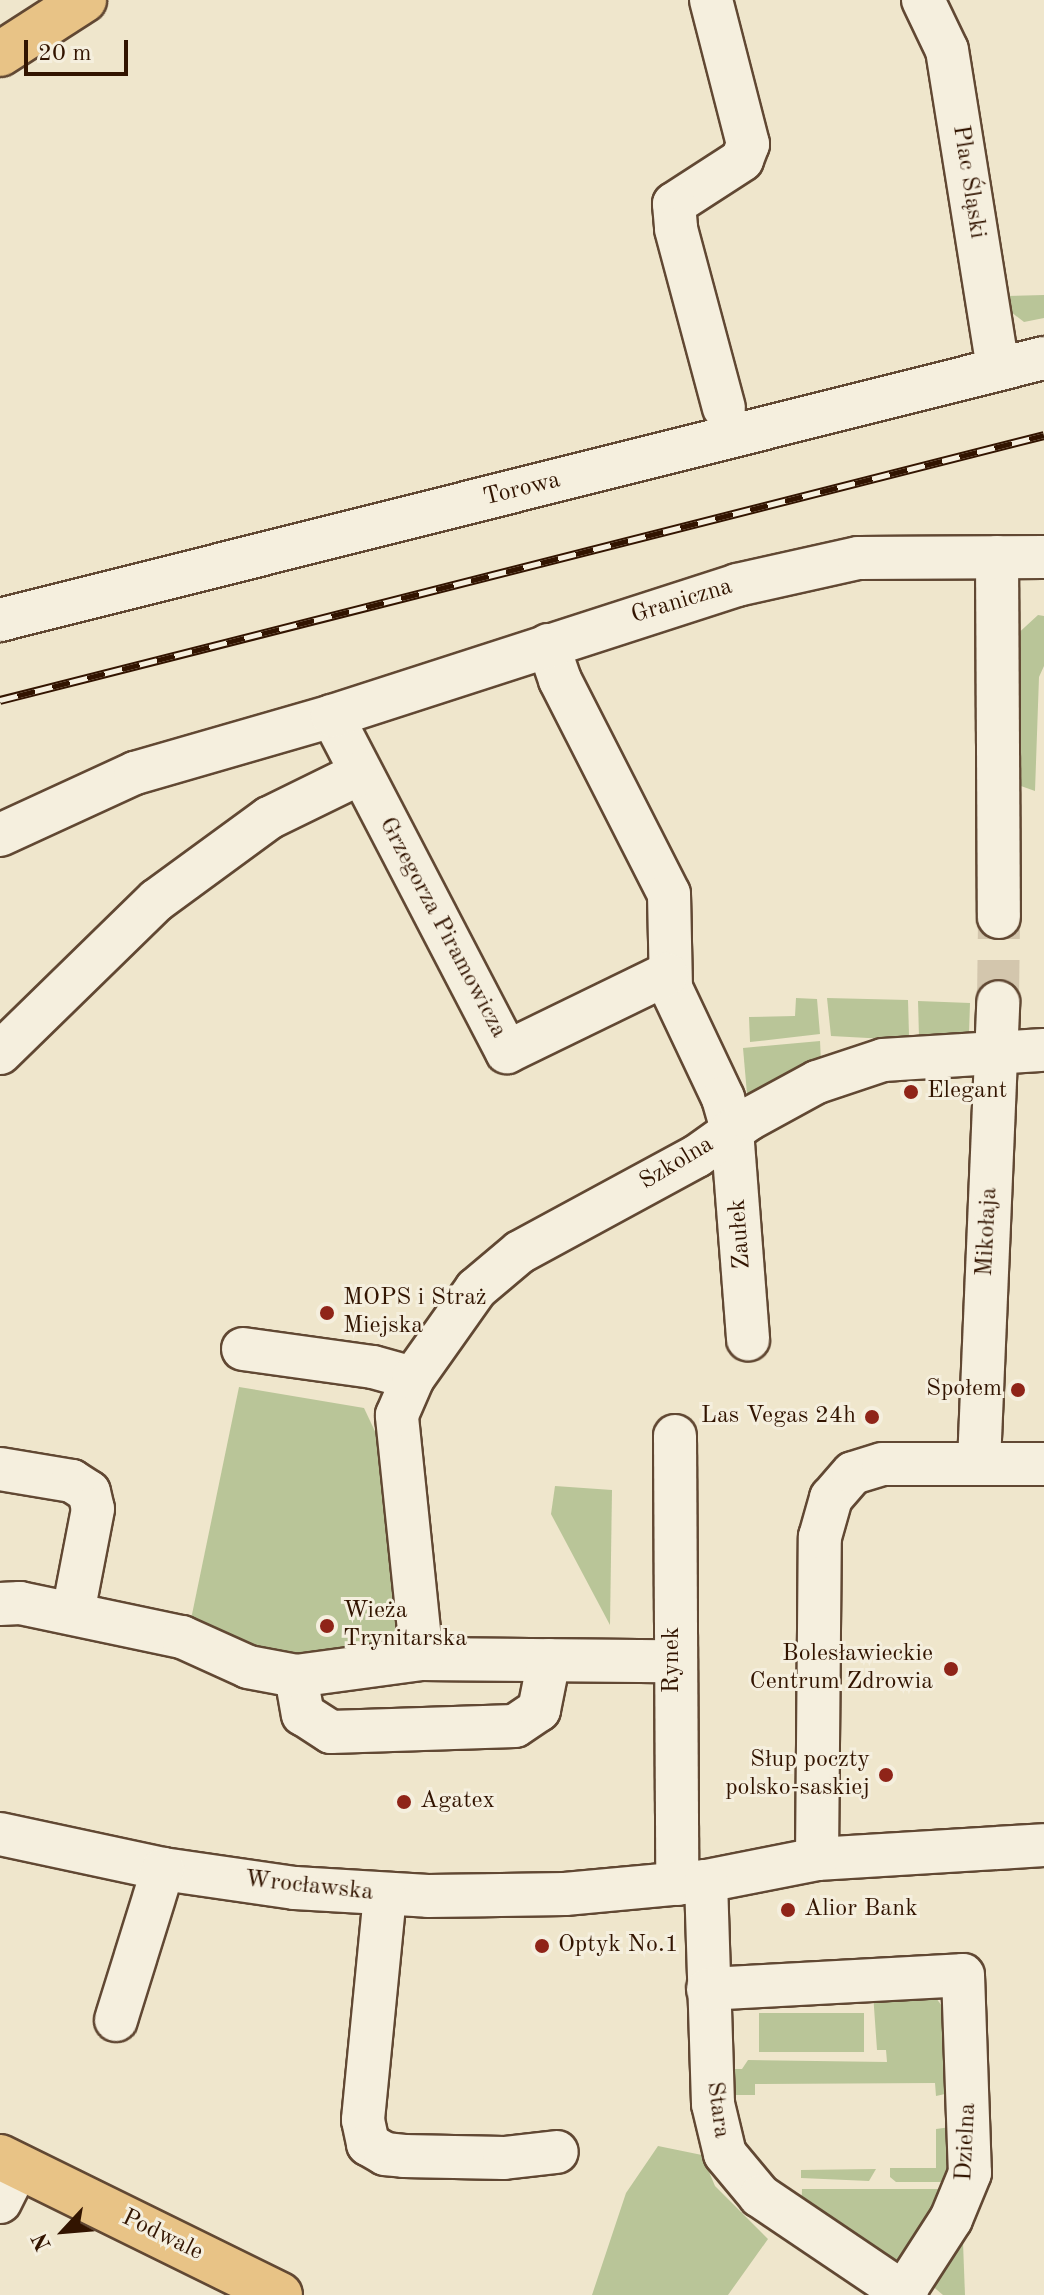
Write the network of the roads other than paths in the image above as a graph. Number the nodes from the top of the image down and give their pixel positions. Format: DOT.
graph roads {
  1 [pos="84,0"];
  2 [pos="711,0"];
  3 [pos="923,0"];
  4 [pos="0,54"];
  5 [pos="1044,358"];
  6 [pos="998,369"];
  7 [pos="724,408"];
  8 [pos="997,557"];
  9 [pos="1044,557"];
  10 [pos="0,620"];
  11 [pos="548,645"];
  12 [pos="332,716"];
  13 [pos="361,773"];
  14 [pos="0,835"];
  15 [pos="999,917"];
  16 [pos="667,974"];
  17 [pos="998,1002"];
  18 [pos="1044,1050"];
  19 [pos="0,1053"];
  20 [pos="997,1053"];
  21 [pos="732,1130"];
  22 [pos="748,1339"];
  23 [pos="243,1349"];
  24 [pos="413,1378"];
  25 [pos="675,1436"];
  26 [pos="979,1463"];
  27 [pos="1044,1464"];
  28 [pos="0,1469"];
  29 [pos="0,1604"];
  30 [pos="73,1613"];
  31 [pos="422,1659"];
  32 [pos="549,1660"];
  33 [pos="672,1661"];
  34 [pos="296,1676"];
  35 [pos="0,1834"];
  36 [pos="1044,1845"];
  37 [pos="817,1859"];
  38 [pos="163,1869"];
  39 [pos="691,1882"];
  40 [pos="385,1895"];
  41 [pos="708,1989"];
  42 [pos="116,2020"];
  43 [pos="557,2152"];
  44 [pos="6,2175"];
  45 [pos="906,2294"];
  46 [pos="280,2295"];
  1 -- 4 [label="main road"];
  2 -- 7 [label="street"];
  3 -- 6 [label="street, Plac Śląski"];
  5 -- 6 [label="street, Torowa"];
  6 -- 10 [label="street, Torowa"];
  8 -- 9 [label="street, Graniczna"];
  8 -- 11 [label="street, Graniczna"];
  8 -- 15 [label="street"];
  11 -- 12 [label="street, Graniczna"];
  11 -- 16 [label="street"];
  12 -- 13 [label="street, Grzegorza Piramowicza"];
  12 -- 14 [label="street, Graniczna"];
  13 -- 16 [label="street, Grzegorza Piramowicza"];
  13 -- 19 [label="street"];
  16 -- 21 [label="street"];
  17 -- 20 [label="street, Mikołaja"];
  18 -- 20 [label="street, Szkolna"];
  20 -- 21 [label="street, Szkolna"];
  20 -- 26 [label="street, Mikołaja"];
  21 -- 22 [label="street, Zaułek"];
  21 -- 24 [label="street, Szkolna"];
  23 -- 24 [label="street"];
  24 -- 31 [label="street, Szkolna"];
  25 -- 33 [label="street, Rynek"];
  26 -- 27 [label="street"];
  26 -- 37 [label="street"];
  28 -- 30 [label="street"];
  29 -- 30 [label="street"];
  30 -- 34 [label="street"];
  31 -- 32 [label="street"];
  31 -- 34 [label="street"];
  32 -- 33 [label="street"];
  32 -- 34 [label="street"];
  33 -- 39 [label="street, Rynek"];
  35 -- 38 [label="street, Wrocławska"];
  36 -- 37 [label="street"];
  37 -- 39 [label="street, Wrocławska"];
  38 -- 40 [label="street, Wrocławska"];
  38 -- 42 [label="street"];
  39 -- 40 [label="street, Wrocławska"];
  39 -- 41 [label="street, Stara"];
  40 -- 43 [label="street"];
  41 -- 45 [label="street, Stara"];
  41 -- 45 [label="street, Dzielna"];
  44 -- 46 [label="main road, Podwale"];
}
